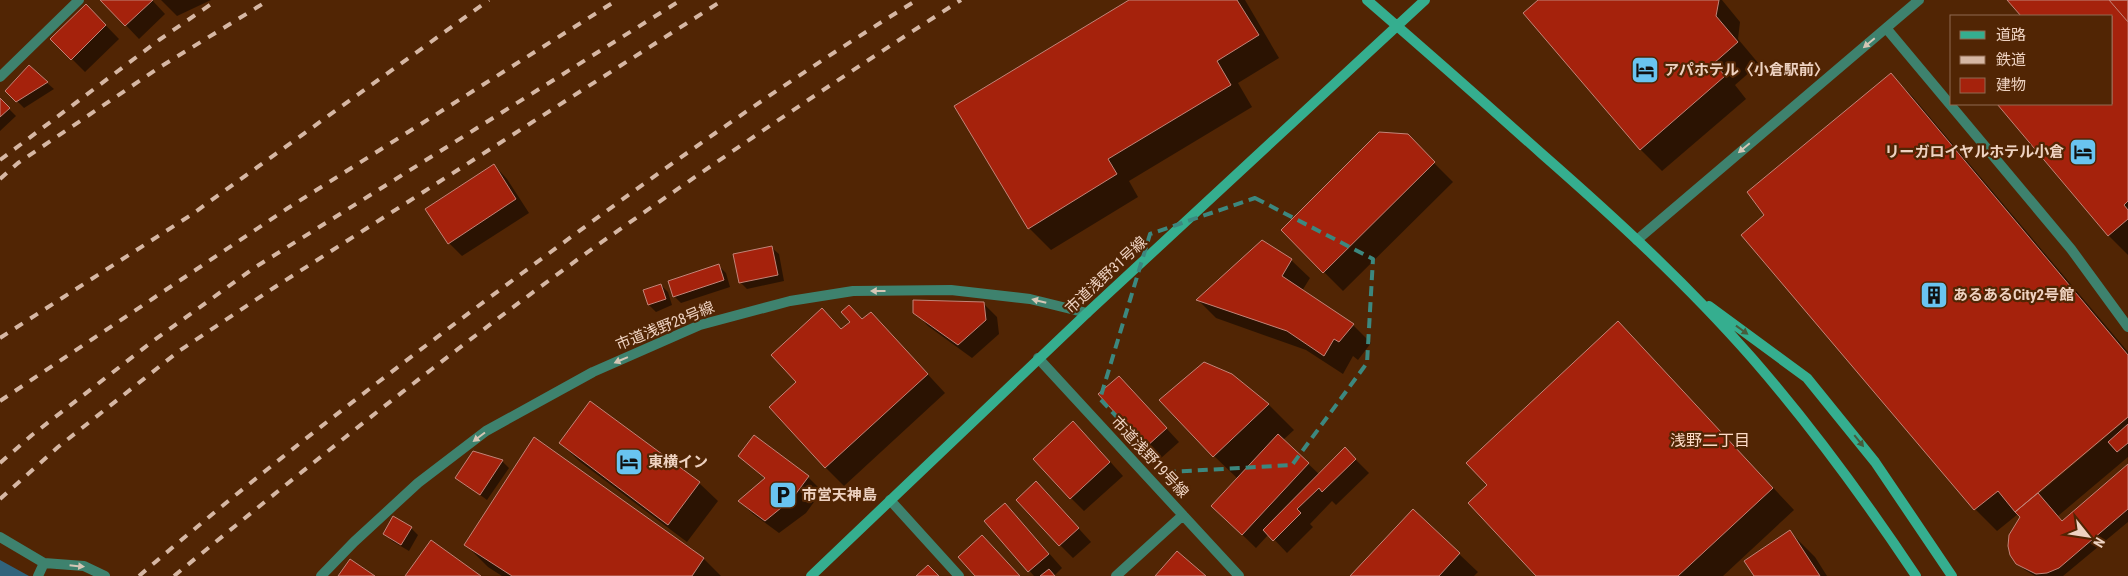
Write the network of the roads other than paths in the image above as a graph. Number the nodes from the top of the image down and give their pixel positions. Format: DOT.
graph roads {
  1 [pos="79,0"];
  2 [pos="1367,0"];
  3 [pos="1424,0"];
  4 [pos="1919,0"];
  5 [pos="1396,25"];
  6 [pos="1886,28"];
  7 [pos="0,77"];
  8 [pos="1950,104"];
  9 [pos="1950,105"];
  10 [pos="1637,240"];
  11 [pos="1688,291"];
  12 [pos="1087,313"];
  13 [pos="2128,327"];
  14 [pos="1038,358"];
  15 [pos="890,500"];
  16 [pos="1182,515"];
  17 [pos="0,538"];
  18 [pos="44,563"];
  19 [pos="38,576"];
  20 [pos="105,576"];
  21 [pos="321,576"];
  22 [pos="811,576"];
  23 [pos="959,576"];
  24 [pos="1116,576"];
  25 [pos="1239,576"];
  26 [pos="1916,576"];
  27 [pos="1952,576"];
  1 -- 7 [label="street"];
  2 -- 5 [label="street"];
  3 -- 5 [label="street, 市道浅野31号線"];
  4 -- 6 [label="street"];
  5 -- 10 [label="street"];
  5 -- 12 [label="street, 市道浅野31号線"];
  6 -- 8 [label="street"];
  6 -- 10 [label="street, one-way"];
  9 -- 13 [label="street"];
  10 -- 11 [label="street"];
  11 -- 26 [label="street"];
  11 -- 27 [label="street, one-way"];
  12 -- 14 [label="street, 市道浅野31号線"];
  12 -- 21 [label="street, 市道浅野28号線, one-way"];
  14 -- 15 [label="street, 市道浅野31号線"];
  14 -- 16 [label="street, 市道浅野19号線"];
  15 -- 22 [label="street, 市道浅野31号線"];
  15 -- 23 [label="street"];
  16 -- 24 [label="street"];
  16 -- 25 [label="street, 市道浅野19号線"];
  17 -- 18 [label="street"];
  18 -- 19 [label="street"];
  18 -- 20 [label="street, one-way"];
}
